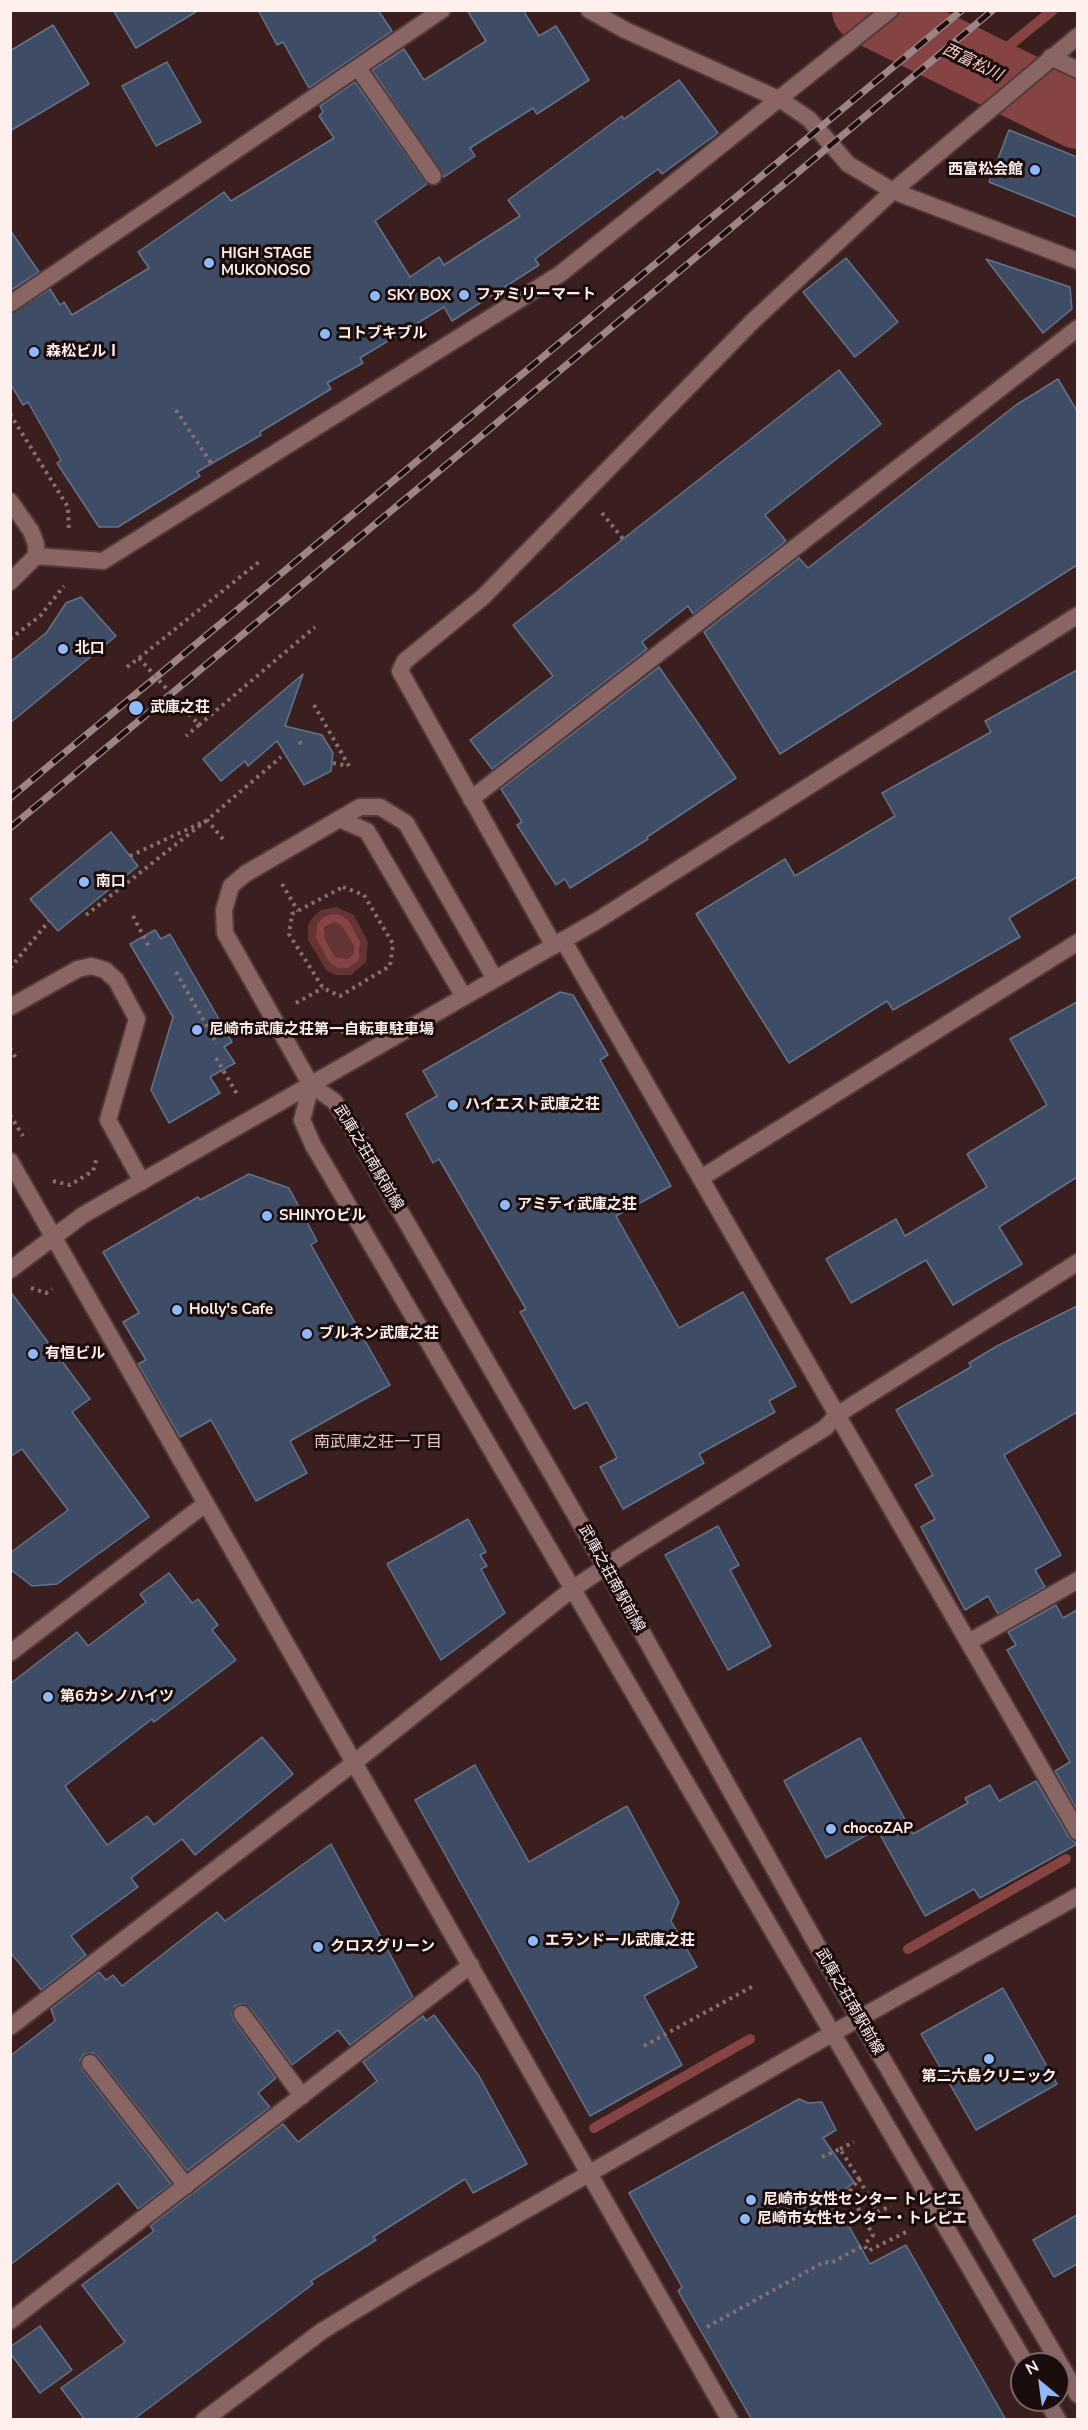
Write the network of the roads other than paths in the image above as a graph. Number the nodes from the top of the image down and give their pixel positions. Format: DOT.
graph roads {
  1 [pos="442,10"];
  2 [pos="589,10"];
  3 [pos="890,10"];
  4 [pos="1077,36"];
  5 [pos="1052,57"];
  6 [pos="358,68"];
  7 [pos="1077,70"];
  8 [pos="781,100"];
  9 [pos="433,176"];
  10 [pos="893,191"];
  11 [pos="1077,261"];
  12 [pos="10,304"];
  13 [pos="1077,327"];
  14 [pos="10,501"];
  15 [pos="36,556"];
  16 [pos="10,582"];
  17 [pos="1077,615"];
  18 [pos="471,799"];
  19 [pos="339,819"];
  20 [pos="1077,942"];
  21 [pos="559,943"];
  22 [pos="495,979"];
  23 [pos="464,997"];
  24 [pos="10,1007"];
  25 [pos="310,1085"];
  26 [pos="10,1161"];
  27 [pos="701,1178"];
  28 [pos="142,1182"];
  29 [pos="54,1238"];
  30 [pos="1077,1262"];
  31 [pos="10,1270"];
  32 [pos="837,1414"];
  33 [pos="204,1505"];
  34 [pos="606,1568"];
  35 [pos="1077,1580"];
  36 [pos="571,1590"];
  37 [pos="969,1642"];
  38 [pos="10,1653"];
  39 [pos="356,1762"];
  40 [pos="1077,1832"];
  41 [pos="1077,1896"];
  42 [pos="471,1965"];
  43 [pos="242,2014"];
  44 [pos="859,2019"];
  45 [pos="10,2027"];
  46 [pos="833,2033"];
  47 [pos="90,2063"];
  48 [pos="302,2096"];
  49 [pos="590,2174"];
  50 [pos="186,2186"];
  51 [pos="10,2321"];
  52 [pos="1019,2352"];
  53 [pos="1077,2395"];
  54 [pos="204,2420"];
  55 [pos="730,2420"];
  1 -- 6 [label="street"];
  2 -- 8 [label="street"];
  3 -- 8 [label="street"];
  4 -- 5 [label="street"];
  5 -- 7 [label="street"];
  5 -- 10 [label="street"];
  6 -- 9 [label="street"];
  6 -- 12 [label="street"];
  8 -- 10 [label="street"];
  8 -- 15 [label="street"];
  10 -- 11 [label="street"];
  10 -- 18 [label="street"];
  13 -- 18 [label="street"];
  14 -- 15 [label="street"];
  15 -- 16 [label="street"];
  17 -- 21 [label="street"];
  18 -- 21 [label="street"];
  19 -- 22 [label="street"];
  19 -- 23 [label="street"];
  19 -- 25 [label="street"];
  20 -- 27 [label="street"];
  21 -- 22 [label="street"];
  21 -- 27 [label="street"];
  22 -- 23 [label="street"];
  23 -- 25 [label="street"];
  24 -- 28 [label="street"];
  25 -- 28 [label="street"];
  25 -- 34 [label="street, 武庫之荘南駅前線"];
  25 -- 36 [label="street, 武庫之荘南駅前線"];
  26 -- 29 [label="street"];
  27 -- 32 [label="street"];
  28 -- 29 [label="street"];
  29 -- 31 [label="street"];
  29 -- 33 [label="street"];
  30 -- 32 [label="street"];
  32 -- 34 [label="street"];
  32 -- 37 [label="street"];
  33 -- 38 [label="street"];
  33 -- 39 [label="street"];
  34 -- 36 [label="street"];
  34 -- 44 [label="street, 武庫之荘南駅前線"];
  35 -- 37 [label="street"];
  36 -- 39 [label="street"];
  36 -- 46 [label="street, 武庫之荘南駅前線"];
  37 -- 40 [label="street"];
  39 -- 42 [label="street"];
  39 -- 45 [label="street"];
  41 -- 44 [label="street"];
  42 -- 48 [label="street"];
  42 -- 49 [label="street"];
  43 -- 48 [label="street"];
  44 -- 46 [label="street"];
  44 -- 53 [label="street, 武庫之荘南駅前線"];
  46 -- 49 [label="street"];
  46 -- 52 [label="street, 武庫之荘南駅前線"];
  47 -- 50 [label="street"];
  48 -- 50 [label="street"];
  49 -- 54 [label="street"];
  49 -- 55 [label="street"];
  50 -- 51 [label="street"];
}
